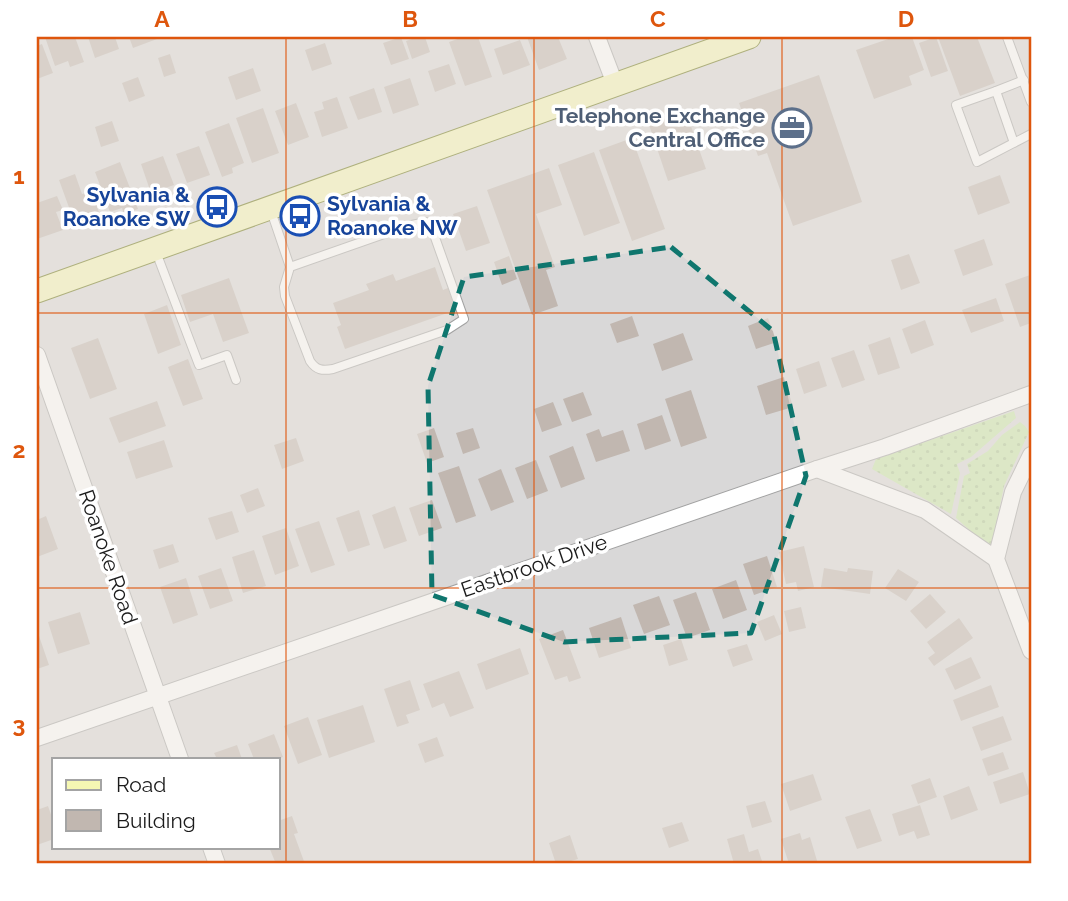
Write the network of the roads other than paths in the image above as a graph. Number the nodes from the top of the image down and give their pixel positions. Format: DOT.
graph roads {
  1 [pos="597,37"];
  2 [pos="749,37"];
  3 [pos="1007,37"];
  4 [pos="1024,80"];
  5 [pos="615,84"];
  6 [pos="996,91"];
  7 [pos="1031,102"];
  8 [pos="1031,134"];
  9 [pos="1014,143"];
  10 [pos="270,208"];
  11 [pos="155,249"];
  12 [pos="290,267"];
  13 [pos="37,291"];
  14 [pos="37,355"];
  15 [pos="236,380"];
  16 [pos="1031,394"];
  17 [pos="1031,455"];
  18 [pos="817,469"];
  19 [pos="996,559"];
  20 [pos="1031,651"];
  21 [pos="157,696"];
  22 [pos="37,738"];
  23 [pos="180,758"];
  1 -- 5 [label="street"];
  2 -- 5 [label="main road"];
  3 -- 4 [label="lane"];
  4 -- 6 [label="lane"];
  4 -- 7 [label="lane"];
  5 -- 10 [label="main road"];
  6 -- 9 [label="lane"];
  6 -- 9 [label="lane"];
  8 -- 9 [label="lane"];
  10 -- 11 [label="main road"];
  10 -- 12 [label="lane"];
  11 -- 13 [label="main road"];
  11 -- 15 [label="lane"];
  12 -- 12 [label="lane"];
  14 -- 21 [label="street, Roanoke Road"];
  16 -- 18 [label="street, Eastbrook Drive"];
  17 -- 19 [label="street"];
  18 -- 19 [label="street"];
  18 -- 21 [label="street, Eastbrook Drive"];
  19 -- 20 [label="street"];
  21 -- 22 [label="street, Eastbrook Drive"];
  21 -- 23 [label="street, Roanoke Road"];
}
